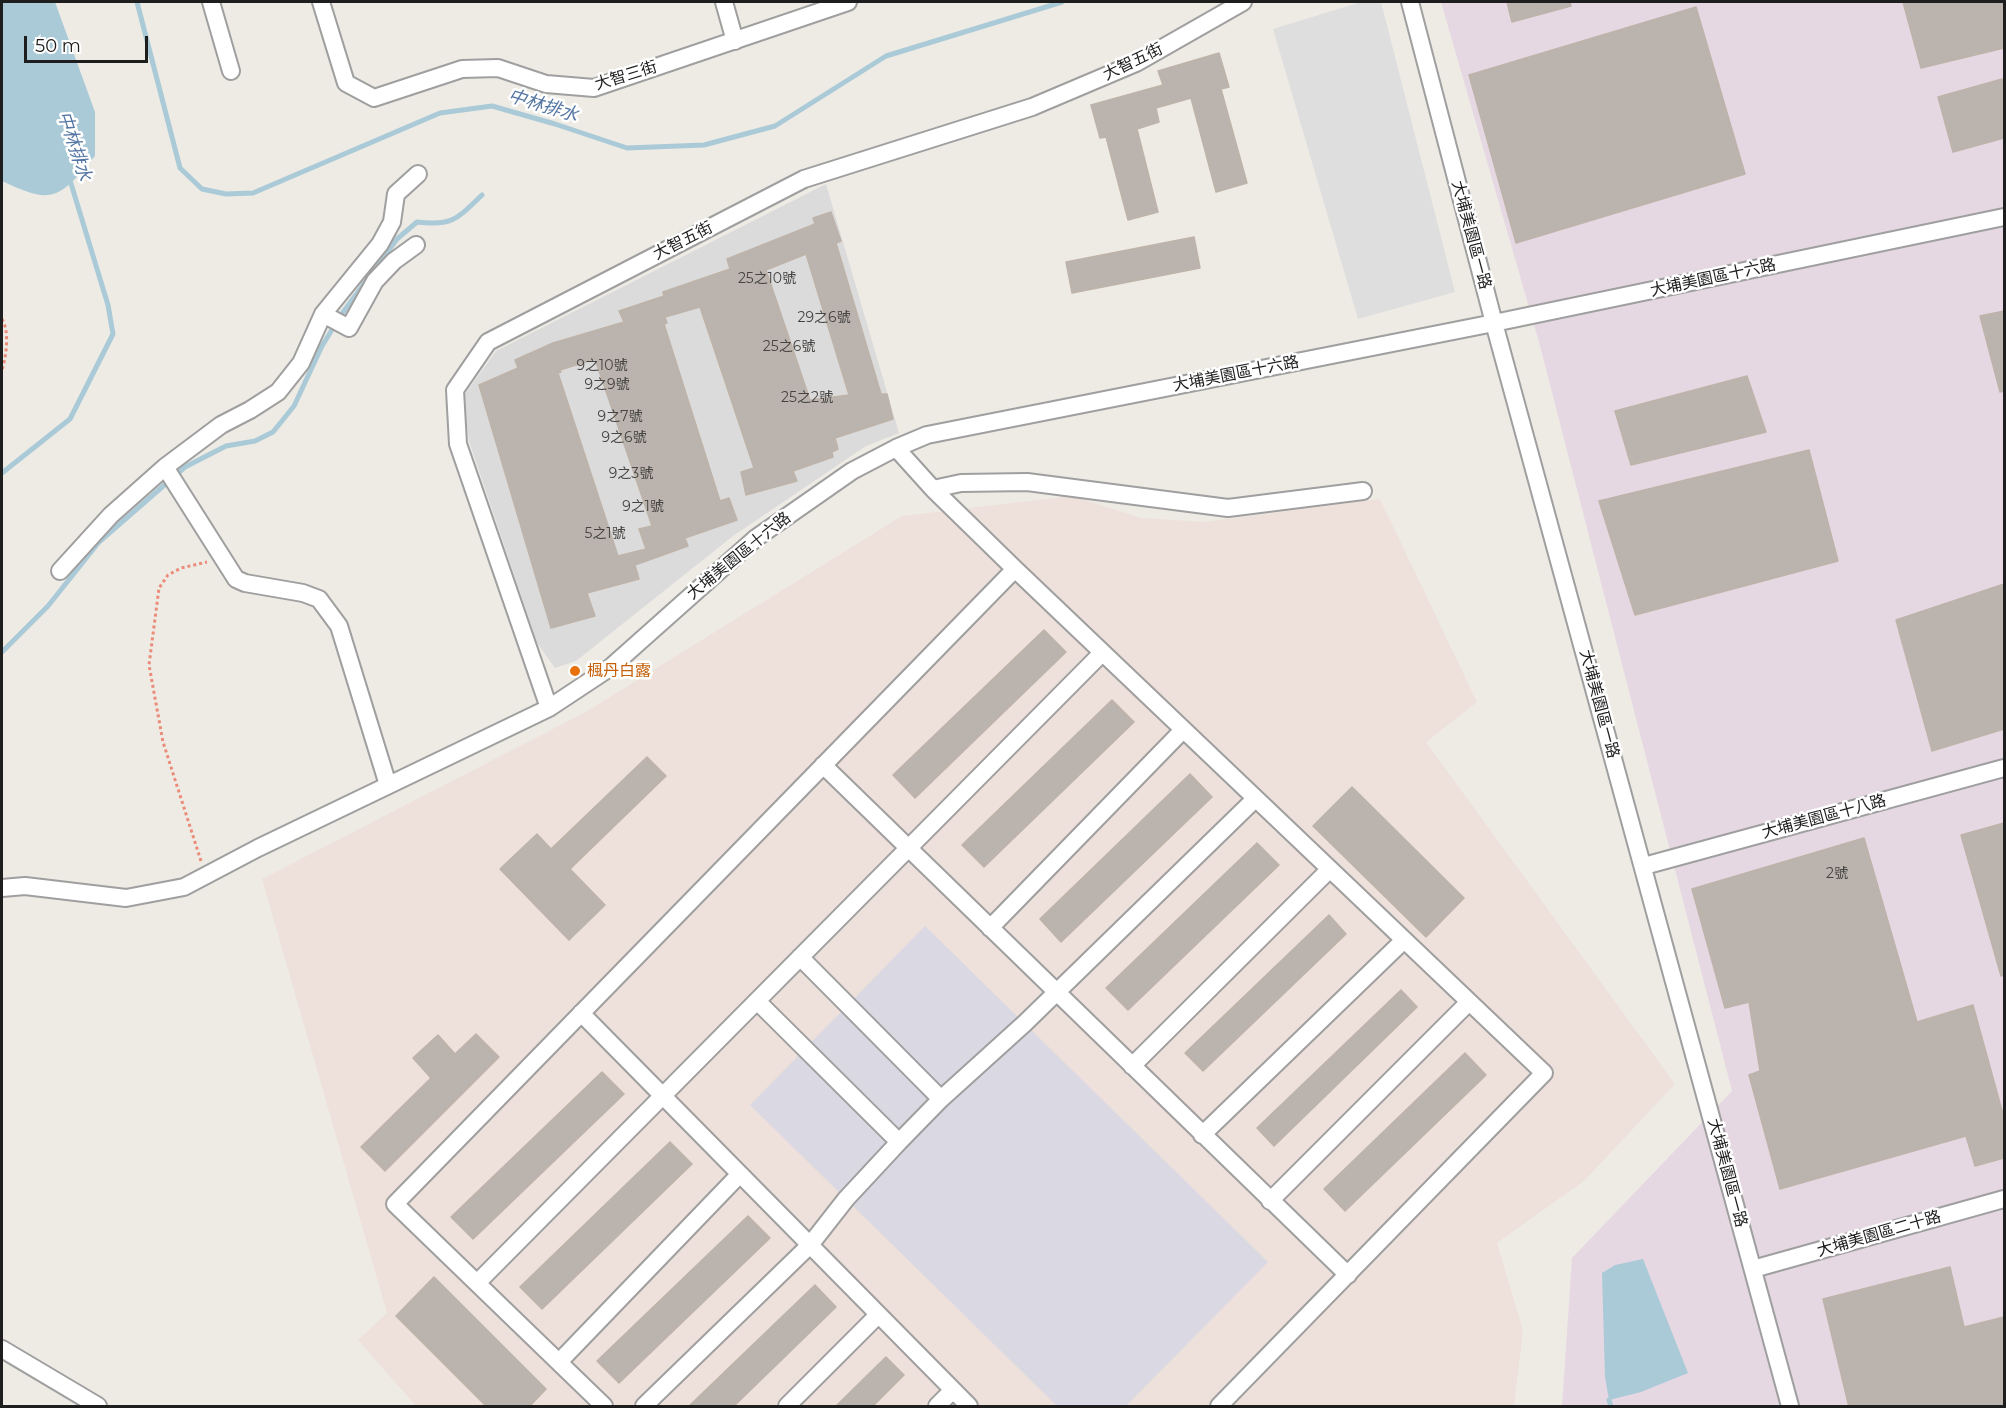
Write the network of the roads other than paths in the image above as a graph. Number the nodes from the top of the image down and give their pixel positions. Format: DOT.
graph roads {
  1 [pos="211,2"];
  2 [pos="321,2"];
  3 [pos="724,2"];
  4 [pos="848,2"];
  5 [pos="1243,2"];
  6 [pos="1410,2"];
  7 [pos="735,41"];
  8 [pos="231,71"];
  9 [pos="418,174"];
  10 [pos="2004,217"];
  11 [pos="416,245"];
  12 [pos="323,314"];
  13 [pos="1494,323"];
  14 [pos="896,448"];
  15 [pos="165,467"];
  16 [pos="933,489"];
  17 [pos="1363,490"];
  18 [pos="1015,570"];
  19 [pos="60,571"];
  20 [pos="1102,653"];
  21 [pos="549,708"];
  22 [pos="1183,730"];
  23 [pos="823,765"];
  24 [pos="2004,768"];
  25 [pos="388,785"];
  26 [pos="1255,799"];
  27 [pos="908,848"];
  28 [pos="1644,866"];
  29 [pos="1329,870"];
  30 [pos="2,888"];
  31 [pos="990,928"];
  32 [pos="1403,940"];
  33 [pos="800,957"];
  34 [pos="1056,992"];
  35 [pos="757,1001"];
  36 [pos="1468,1003"];
  37 [pos="581,1013"];
  38 [pos="1132,1066"];
  39 [pos="663,1096"];
  40 [pos="941,1099"];
  41 [pos="1202,1135"];
  42 [pos="898,1142"];
  43 [pos="740,1174"];
  44 [pos="2004,1199"];
  45 [pos="1270,1201"];
  46 [pos="810,1245"];
  47 [pos="1753,1269"];
  48 [pos="1348,1275"];
  49 [pos="477,1283"];
  50 [pos="878,1315"];
  51 [pos="2,1349"];
  52 [pos="559,1362"];
  53 [pos="953,1390"];
  54 [pos="1219,1406"];
  55 [pos="98,1407"];
  56 [pos="604,1407"];
  57 [pos="644,1407"];
  58 [pos="787,1407"];
  59 [pos="937,1407"];
  60 [pos="969,1407"];
  61 [pos="1790,1407"];
  1 -- 8 [label="street"];
  2 -- 7 [label="street, 大智三街"];
  3 -- 7 [label="street"];
  4 -- 7 [label="street, 大智三街"];
  5 -- 21 [label="street, 大智五街"];
  6 -- 13 [label="street, 大埔美園區一路"];
  9 -- 12 [label="street"];
  10 -- 13 [label="street, 大埔美園區十六路"];
  11 -- 12 [label="street"];
  12 -- 15 [label="street"];
  13 -- 14 [label="street, 大埔美園區十六路"];
  13 -- 28 [label="street, 大埔美園區一路"];
  14 -- 16 [label="street"];
  14 -- 21 [label="street, 大埔美園區十六路"];
  15 -- 19 [label="street"];
  15 -- 25 [label="street"];
  16 -- 17 [label="street"];
  16 -- 18 [label="street"];
  18 -- 20 [label="street"];
  18 -- 23 [label="street"];
  20 -- 22 [label="street"];
  20 -- 27 [label="street"];
  21 -- 25 [label="street, 大埔美園區十六路"];
  22 -- 26 [label="street"];
  22 -- 31 [label="street"];
  23 -- 27 [label="street"];
  23 -- 37 [label="street"];
  24 -- 28 [label="street, 大埔美園區十八路"];
  25 -- 30 [label="street, 大埔美園區十六路"];
  26 -- 29 [label="street"];
  26 -- 34 [label="street"];
  27 -- 31 [label="street"];
  27 -- 33 [label="street"];
  28 -- 47 [label="street, 大埔美園區一路"];
  29 -- 32 [label="street"];
  29 -- 38 [label="street"];
  31 -- 34 [label="street"];
  32 -- 36 [label="street"];
  32 -- 41 [label="street"];
  33 -- 35 [label="street"];
  33 -- 40 [label="street"];
  34 -- 38 [label="street"];
  34 -- 40 [label="street"];
  35 -- 39 [label="street"];
  35 -- 42 [label="street"];
  36 -- 45 [label="street"];
  36 -- 48 [label="street"];
  37 -- 39 [label="street"];
  37 -- 49 [label="street"];
  38 -- 41 [label="street"];
  39 -- 43 [label="street"];
  39 -- 49 [label="street"];
  40 -- 42 [label="street"];
  41 -- 45 [label="street"];
  42 -- 46 [label="street"];
  43 -- 46 [label="street"];
  43 -- 52 [label="street"];
  44 -- 47 [label="street, 大埔美園區二十路"];
  45 -- 48 [label="street"];
  46 -- 50 [label="street"];
  46 -- 57 [label="street"];
  47 -- 61 [label="street, 大埔美園區一路"];
  48 -- 54 [label="street"];
  49 -- 52 [label="street"];
  50 -- 53 [label="street"];
  50 -- 58 [label="street"];
  51 -- 55 [label="street"];
  52 -- 56 [label="street"];
  53 -- 59 [label="street"];
  53 -- 60 [label="street"];
}
